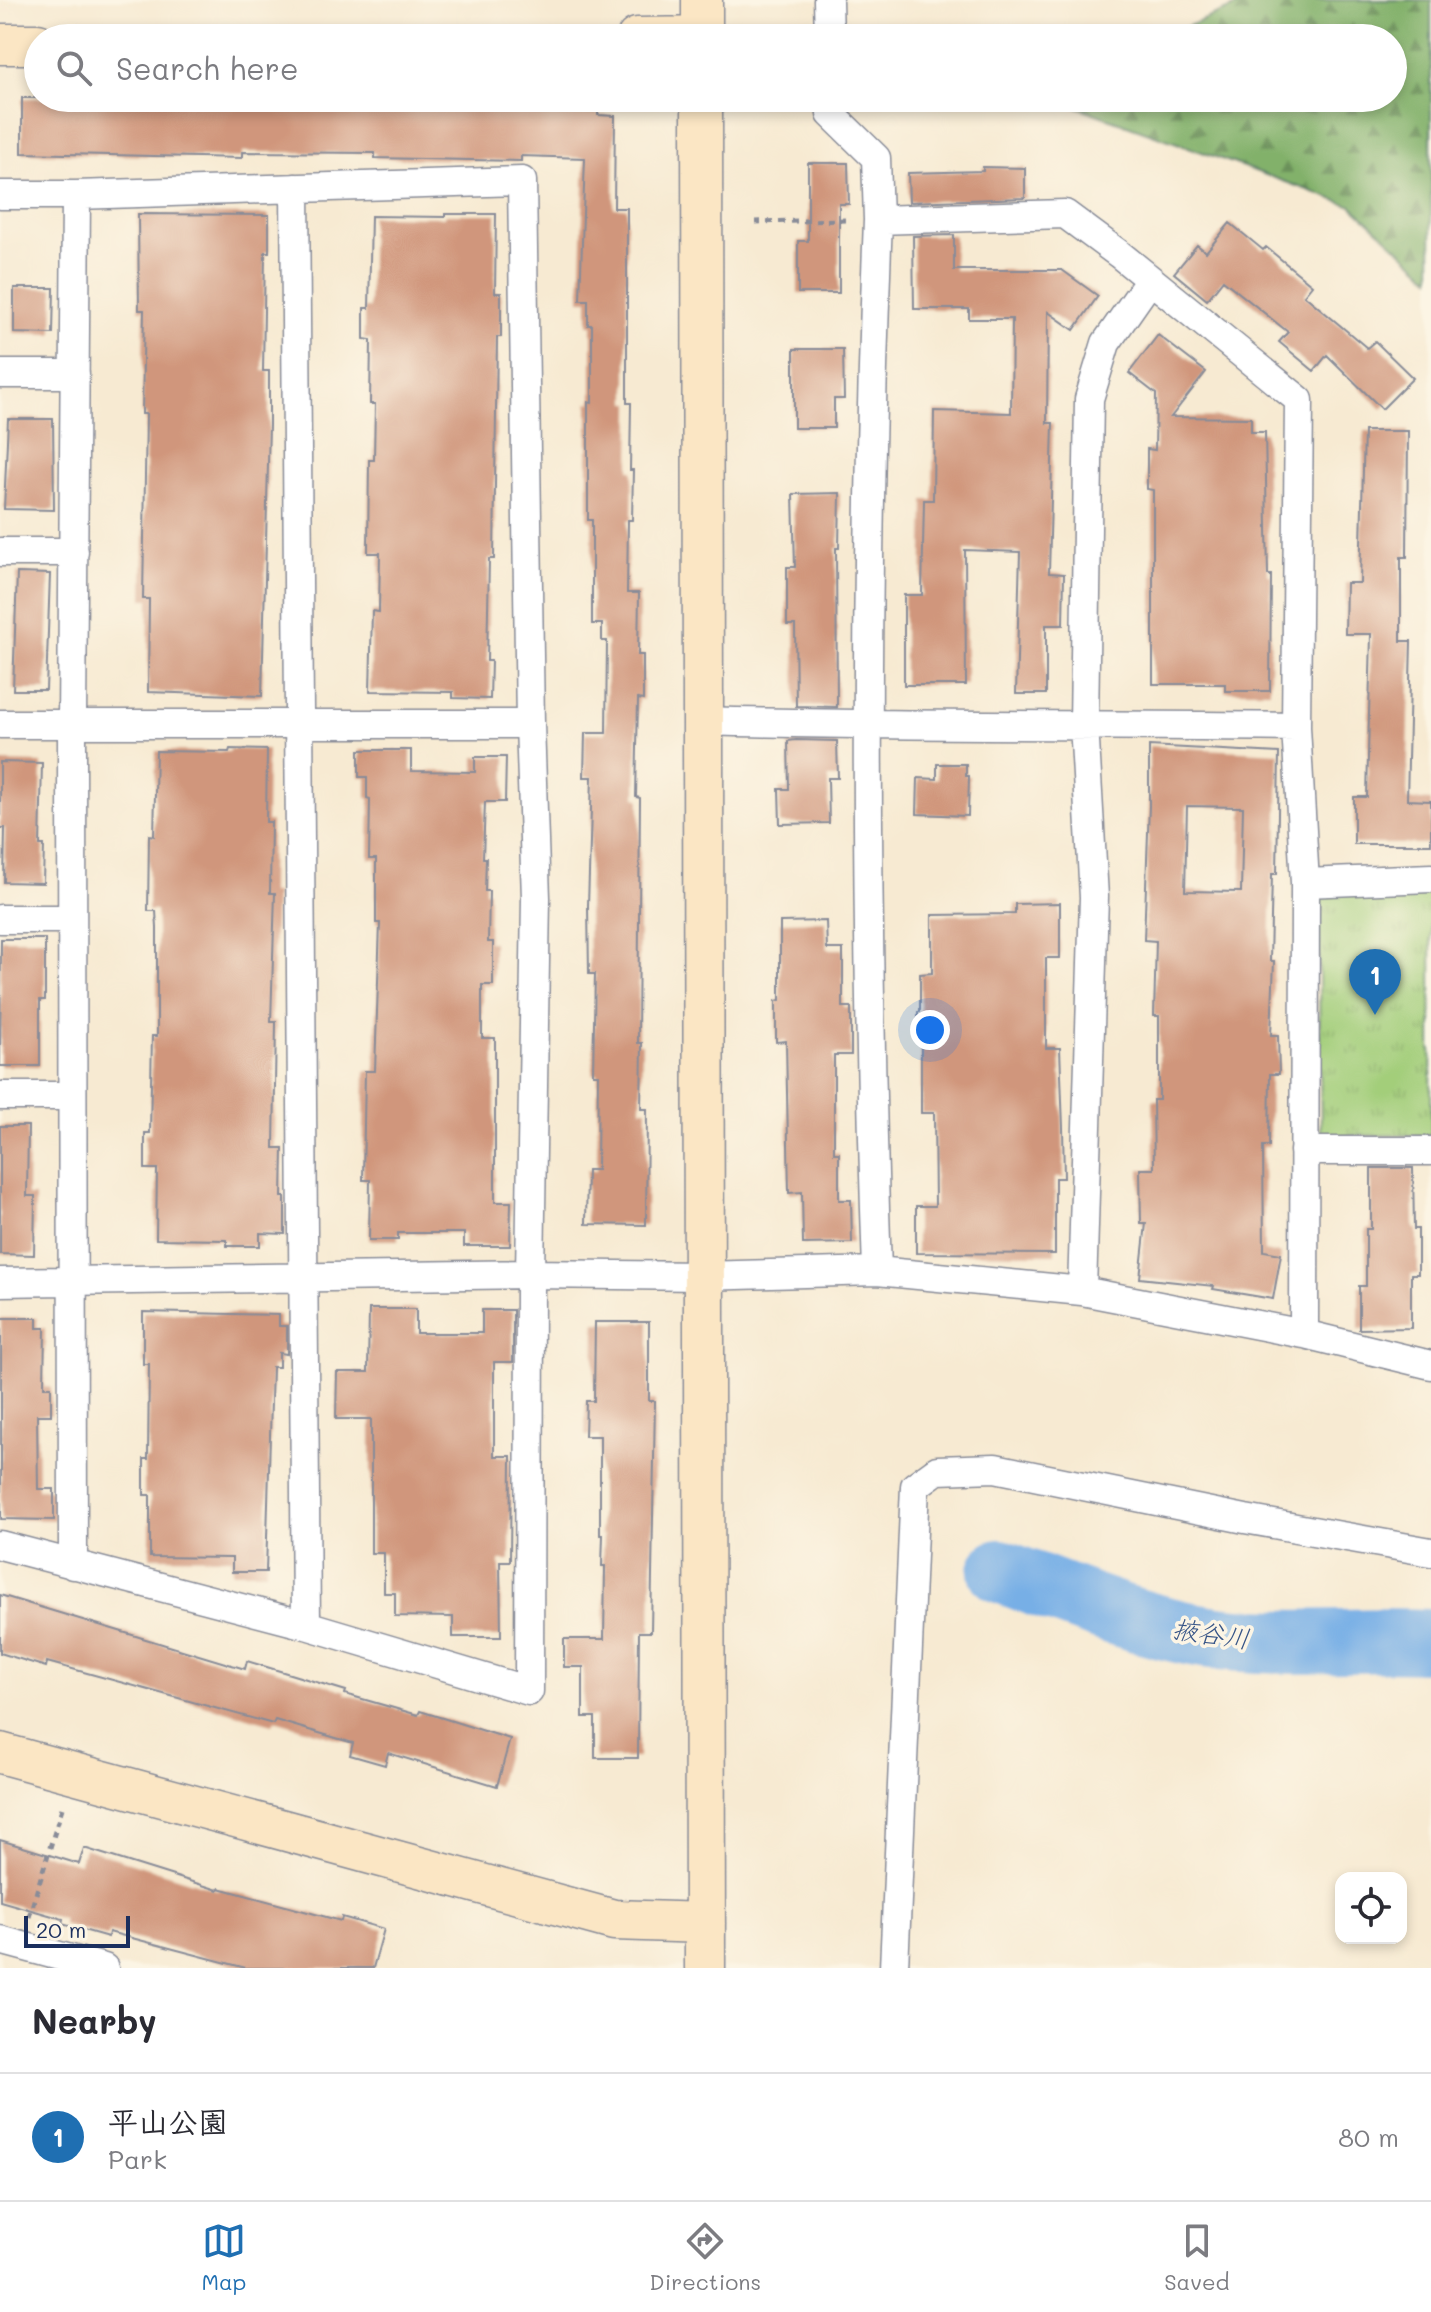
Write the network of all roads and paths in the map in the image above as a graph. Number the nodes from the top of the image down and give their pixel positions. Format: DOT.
graph roads {
  1 [pos="828,0"];
  2 [pos="829,24"];
  3 [pos="0,44"];
  4 [pos="24,44"];
  5 [pos="702,112"];
  6 [pos="831,112"];
  7 [pos="295,188"];
  8 [pos="0,195"];
  9 [pos="76,195"];
  10 [pos="878,220"];
  11 [pos="755,222"];
  12 [pos="1150,280"];
  13 [pos="0,374"];
  14 [pos="75,374"];
  15 [pos="0,552"];
  16 [pos="74,552"];
  17 [pos="703,721"];
  18 [pos="72,723"];
  19 [pos="301,723"];
  20 [pos="0,724"];
  21 [pos="530,724"];
  22 [pos="1084,724"];
  23 [pos="868,726"];
  24 [pos="1296,727"];
  25 [pos="1431,878"];
  26 [pos="1305,883"];
  27 [pos="0,919"];
  28 [pos="72,919"];
  29 [pos="0,1096"];
  30 [pos="72,1096"];
  31 [pos="1304,1151"];
  32 [pos="1431,1151"];
  33 [pos="877,1271"];
  34 [pos="530,1274"];
  35 [pos="702,1276"];
  36 [pos="305,1278"];
  37 [pos="0,1282"];
  38 [pos="72,1282"];
  39 [pos="1082,1291"];
  40 [pos="1304,1334"];
  41 [pos="1431,1365"];
  42 [pos="0,1545"];
  43 [pos="1431,1552"];
  44 [pos="73,1565"];
  45 [pos="306,1625"];
  46 [pos="0,1753"];
  47 [pos="62,1808"];
  48 [pos="705,1923"];
  49 [pos="11,1943"];
  50 [pos="104,1968"];
  51 [pos="705,1968"];
  52 [pos="894,1968"];
  1 -- 2 [label="street"];
  3 -- 4 [label="street"];
  5 -- 17 [label="street"];
  6 -- 10 [label="street"];
  7 -- 9 [label="street"];
  7 -- 19 [label="street"];
  7 -- 21 [label="street"];
  8 -- 9 [label="street"];
  9 -- 14 [label="street"];
  10 -- 11 [label="path"];
  10 -- 12 [label="street"];
  10 -- 23 [label="street"];
  12 -- 22 [label="street"];
  12 -- 24 [label="street"];
  13 -- 14 [label="street"];
  14 -- 16 [label="street"];
  15 -- 16 [label="street"];
  16 -- 18 [label="street"];
  17 -- 23 [label="street"];
  17 -- 35 [label="street"];
  18 -- 19 [label="street"];
  18 -- 20 [label="street"];
  18 -- 28 [label="street"];
  19 -- 21 [label="street"];
  19 -- 36 [label="street"];
  21 -- 34 [label="street"];
  22 -- 23 [label="street"];
  22 -- 24 [label="street"];
  22 -- 39 [label="street"];
  23 -- 33 [label="street"];
  24 -- 26 [label="street"];
  25 -- 26 [label="street"];
  26 -- 31 [label="street"];
  27 -- 28 [label="street"];
  28 -- 30 [label="street"];
  29 -- 30 [label="street"];
  30 -- 38 [label="street"];
  31 -- 32 [label="street"];
  31 -- 40 [label="street"];
  33 -- 35 [label="street"];
  33 -- 39 [label="street"];
  34 -- 35 [label="street"];
  34 -- 36 [label="street"];
  34 -- 45 [label="street"];
  35 -- 48 [label="street"];
  36 -- 38 [label="street"];
  36 -- 45 [label="street"];
  37 -- 38 [label="street"];
  38 -- 44 [label="street"];
  39 -- 40 [label="street"];
  40 -- 41 [label="street"];
  42 -- 44 [label="street"];
  43 -- 52 [label="street"];
  44 -- 45 [label="street"];
  46 -- 48 [label="street"];
  47 -- 49 [label="path"];
  48 -- 51 [label="street"];
  49 -- 50 [label="street"];
}
